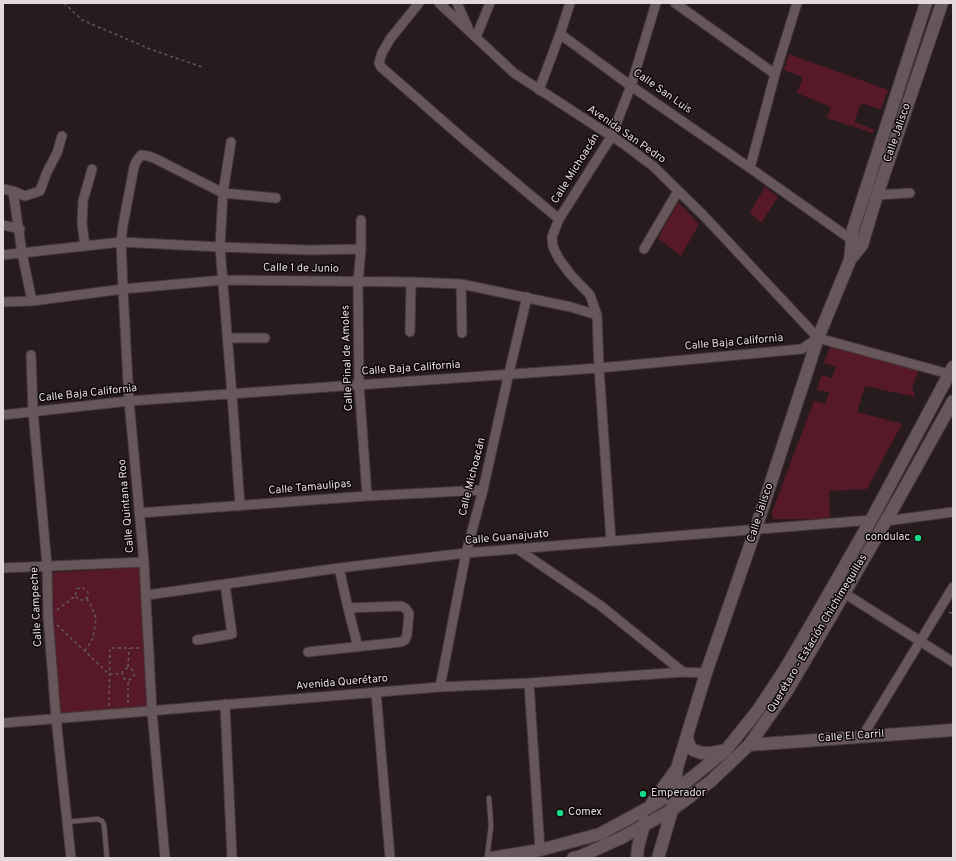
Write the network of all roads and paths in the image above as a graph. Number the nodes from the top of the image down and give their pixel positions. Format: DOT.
graph roads {
  1 [pos="64,3"];
  2 [pos="419,3"];
  3 [pos="440,3"];
  4 [pos="457,3"];
  5 [pos="490,3"];
  6 [pos="570,3"];
  7 [pos="656,3"];
  8 [pos="675,3"];
  9 [pos="797,3"];
  10 [pos="926,3"];
  11 [pos="942,3"];
  12 [pos="469,30"];
  13 [pos="560,34"];
  14 [pos="476,37"];
  15 [pos="202,67"];
  16 [pos="775,74"];
  17 [pos="631,86"];
  18 [pos="539,90"];
  19 [pos="62,136"];
  20 [pos="611,136"];
  21 [pos="231,142"];
  22 [pos="750,168"];
  23 [pos="92,169"];
  24 [pos="3,189"];
  25 [pos="13,191"];
  26 [pos="678,191"];
  27 [pos="223,193"];
  28 [pos="910,193"];
  29 [pos="876,195"];
  30 [pos="276,198"];
  31 [pos="559,219"];
  32 [pos="361,220"];
  33 [pos="3,225"];
  34 [pos="20,229"];
  35 [pos="121,242"];
  36 [pos="857,243"];
  37 [pos="85,246"];
  38 [pos="220,247"];
  39 [pos="361,249"];
  40 [pos="644,249"];
  41 [pos="22,253"];
  42 [pos="3,255"];
  43 [pos="223,280"];
  44 [pos="358,282"];
  45 [pos="412,282"];
  46 [pos="461,284"];
  47 [pos="122,289"];
  48 [pos="527,297"];
  49 [pos="32,301"];
  50 [pos="3,302"];
  51 [pos="597,316"];
  52 [pos="410,332"];
  53 [pos="462,333"];
  54 [pos="228,338"];
  55 [pos="265,338"];
  56 [pos="818,338"];
  57 [pos="31,355"];
  58 [pos="599,368"];
  59 [pos="951,370"];
  60 [pos="509,373"];
  61 [pos="359,384"];
  62 [pos="232,395"];
  63 [pos="129,401"];
  64 [pos="953,401"];
  65 [pos="33,412"];
  66 [pos="3,415"];
  67 [pos="483,490"];
  68 [pos="367,496"];
  69 [pos="240,506"];
  70 [pos="953,512"];
  71 [pos="139,513"];
  72 [pos="871,520"];
  73 [pos="886,521"];
  74 [pos="755,531"];
  75 [pos="611,541"];
  76 [pos="519,550"];
  77 [pos="466,553"];
  78 [pos="144,562"];
  79 [pos="47,565"];
  80 [pos="3,568"];
  81 [pos="339,568"];
  82 [pos="225,584"];
  83 [pos="953,587"];
  84 [pos="844,593"];
  85 [pos="147,595"];
  86 [pos="75,596"];
  87 [pos="86,599"];
  88 [pos="348,608"];
  89 [pos="54,613"];
  90 [pos="54,622"];
  91 [pos="197,640"];
  92 [pos="920,642"];
  93 [pos="358,646"];
  94 [pos="128,648"];
  95 [pos="141,648"];
  96 [pos="85,651"];
  97 [pos="308,652"];
  98 [pos="953,662"];
  99 [pos="128,667"];
  100 [pos="683,672"];
  101 [pos="706,672"];
  102 [pos="109,674"];
  103 [pos="122,674"];
  104 [pos="128,680"];
  105 [pos="529,683"];
  106 [pos="440,687"];
  107 [pos="376,692"];
  108 [pos="128,703"];
  109 [pos="225,704"];
  110 [pos="152,711"];
  111 [pos="109,712"];
  112 [pos="56,718"];
  113 [pos="3,723"];
  114 [pos="953,730"];
  115 [pos="687,737"];
  116 [pos="862,737"];
  117 [pos="749,744"];
  118 [pos="726,750"];
  119 [pos="677,768"];
  120 [pos="674,792"];
  121 [pos="489,798"];
  122 [pos="648,808"];
  123 [pos="672,810"];
  124 [pos="67,822"];
  125 [pos="643,826"];
  126 [pos="621,838"];
  127 [pos="540,850"];
  128 [pos="638,852"];
  129 [pos="71,858"];
  130 [pos="107,858"];
  131 [pos="165,858"];
  132 [pos="232,858"];
  133 [pos="390,858"];
  134 [pos="487,858"];
  135 [pos="491,858"];
  136 [pos="573,858"];
  137 [pos="658,858"];
  1 -- 15 [label="path"];
  2 -- 31 [label="street"];
  3 -- 12 [label="street, Avenida San Pedro"];
  4 -- 12 [label="street"];
  5 -- 14 [label="street"];
  6 -- 13 [label="street"];
  7 -- 17 [label="street, Calle Michoacán"];
  8 -- 16 [label="street"];
  9 -- 16 [label="street"];
  10 -- 36 [label="main road, Calle Jalisco"];
  11 -- 29 [label="main road, Calle Jalisco"];
  12 -- 14 [label="street, Avenida San Pedro"];
  13 -- 17 [label="street, Calle San Luis"];
  13 -- 18 [label="street"];
  14 -- 18 [label="street, Avenida San Pedro"];
  16 -- 22 [label="street"];
  17 -- 20 [label="street, Calle Michoacán"];
  17 -- 22 [label="street, Calle San Luis"];
  18 -- 20 [label="street, Avenida San Pedro"];
  19 -- 25 [label="street"];
  20 -- 26 [label="street, Avenida San Pedro"];
  20 -- 31 [label="street, Calle Michoacán"];
  21 -- 27 [label="street"];
  22 -- 36 [label="street, Calle San Luis"];
  23 -- 37 [label="street"];
  24 -- 25 [label="street"];
  25 -- 34 [label="street"];
  26 -- 40 [label="street"];
  26 -- 56 [label="street, Avenida San Pedro"];
  27 -- 30 [label="street"];
  27 -- 35 [label="street, Calle Quintana Roo"];
  27 -- 38 [label="street"];
  28 -- 29 [label="street"];
  29 -- 36 [label="main road, Calle Jalisco"];
  31 -- 51 [label="street, Calle Michoacán"];
  32 -- 39 [label="street, Calle Pinal de Amoles"];
  33 -- 34 [label="street"];
  34 -- 41 [label="street"];
  35 -- 37 [label="street"];
  35 -- 38 [label="street"];
  35 -- 47 [label="street, Calle Quintana Roo"];
  36 -- 56 [label="main road, Calle Jalisco"];
  37 -- 41 [label="street"];
  38 -- 39 [label="street"];
  38 -- 43 [label="street"];
  39 -- 44 [label="street, Calle Pinal de Amoles"];
  41 -- 42 [label="street"];
  41 -- 49 [label="street"];
  43 -- 44 [label="street, Calle 1 de Junio"];
  43 -- 47 [label="street, Calle 1 de Junio"];
  43 -- 54 [label="street"];
  44 -- 45 [label="street, Calle 1 de Junio"];
  44 -- 61 [label="street, Calle Pinal de Amoles"];
  45 -- 46 [label="street, Calle 1 de Junio"];
  45 -- 52 [label="street"];
  46 -- 48 [label="street, Calle 1 de Junio"];
  46 -- 53 [label="street"];
  47 -- 49 [label="street, Calle 1 de Junio"];
  47 -- 63 [label="street, Calle Quintana Roo"];
  48 -- 51 [label="street, Calle 1 de Junio"];
  48 -- 60 [label="street, Calle Michoacán"];
  49 -- 50 [label="street, Calle 1 de Junio"];
  51 -- 58 [label="street, Calle Michoacán"];
  54 -- 55 [label="street"];
  54 -- 62 [label="street"];
  56 -- 58 [label="street, Calle Baja California"];
  56 -- 59 [label="street"];
  56 -- 74 [label="main road, Calle Jalisco"];
  57 -- 65 [label="street, Calle Campeche"];
  58 -- 60 [label="street, Calle Baja California"];
  58 -- 75 [label="street, Calle Michoacán"];
  59 -- 72 [label="main road, Querétaro - Estación Chichimequillas"];
  60 -- 61 [label="street, Calle Baja California"];
  60 -- 67 [label="street, Calle Michoacán"];
  61 -- 62 [label="street, Calle Baja California"];
  61 -- 68 [label="street, Calle Pinal de Amoles"];
  62 -- 63 [label="street, Calle Baja California"];
  62 -- 69 [label="street"];
  63 -- 65 [label="street, Calle Baja California"];
  63 -- 71 [label="street, Calle Quintana Roo"];
  64 -- 73 [label="main road, Querétaro - Estación Chichimequillas"];
  65 -- 66 [label="street, Calle Baja California"];
  65 -- 79 [label="street, Calle Campeche"];
  67 -- 68 [label="street, Calle Tamaulipas"];
  67 -- 77 [label="street, Calle Michoacán"];
  68 -- 69 [label="street, Calle Tamaulipas"];
  69 -- 71 [label="street, Calle Tamaulipas"];
  70 -- 73 [label="street"];
  71 -- 78 [label="street, Calle Quintana Roo"];
  72 -- 74 [label="street, Calle Guanajuato"];
  72 -- 118 [label="main road, Querétaro - Estación Chichimequillas"];
  73 -- 84 [label="main road, Querétaro - Estación Chichimequillas"];
  74 -- 75 [label="street, Calle Guanajuato"];
  74 -- 101 [label="main road, Calle Jalisco"];
  75 -- 76 [label="street, Calle Guanajuato"];
  76 -- 77 [label="street, Calle Guanajuato"];
  76 -- 100 [label="street"];
  77 -- 81 [label="street, Calle Guanajuato"];
  77 -- 106 [label="street, Calle Michoacán"];
  78 -- 79 [label="street"];
  78 -- 85 [label="street, Calle Quintana Roo"];
  79 -- 80 [label="street"];
  79 -- 112 [label="street, Calle Campeche"];
  81 -- 82 [label="street, Calle Guanajuato"];
  81 -- 88 [label="street"];
  82 -- 85 [label="street, Calle Guanajuato"];
  82 -- 91 [label="street"];
  83 -- 92 [label="street"];
  84 -- 92 [label="street"];
  84 -- 117 [label="main road, Querétaro - Estación Chichimequillas"];
  85 -- 110 [label="street, Calle Quintana Roo"];
  86 -- 87 [label="path"];
  86 -- 87 [label="path"];
  86 -- 89 [label="path"];
  87 -- 96 [label="path"];
  88 -- 93 [label="street"];
  88 -- 93 [label="street"];
  90 -- 96 [label="path"];
  92 -- 98 [label="street"];
  92 -- 116 [label="street"];
  93 -- 97 [label="street"];
  94 -- 95 [label="path"];
  94 -- 99 [label="path"];
  94 -- 102 [label="path"];
  96 -- 102 [label="path"];
  99 -- 103 [label="path"];
  99 -- 104 [label="path"];
  100 -- 101 [label="street, Avenida Querétaro"];
  100 -- 105 [label="street, Avenida Querétaro"];
  101 -- 115 [label="main road, Calle Jalisco"];
  102 -- 103 [label="path"];
  102 -- 111 [label="path"];
  103 -- 104 [label="path"];
  104 -- 108 [label="path"];
  105 -- 106 [label="street, Avenida Querétaro"];
  105 -- 127 [label="street"];
  106 -- 107 [label="street, Avenida Querétaro"];
  107 -- 109 [label="street, Avenida Querétaro"];
  107 -- 133 [label="street"];
  109 -- 110 [label="street, Avenida Querétaro"];
  109 -- 132 [label="street"];
  110 -- 112 [label="street, Avenida Querétaro"];
  110 -- 131 [label="street, Calle Quintana Roo"];
  112 -- 113 [label="street, Avenida Querétaro"];
  112 -- 124 [label="street, Calle Campeche"];
  114 -- 116 [label="main road, Calle El Carril"];
  115 -- 118 [label="main road"];
  115 -- 119 [label="main road, Calle Jalisco"];
  116 -- 117 [label="main road, Calle El Carril"];
  117 -- 123 [label="main road, Querétaro - Estación Chichimequillas"];
  118 -- 120 [label="main road, Querétaro - Estación Chichimequillas"];
  119 -- 120 [label="main road, Calle Jalisco"];
  119 -- 122 [label="main road, Calle Jalisco"];
  120 -- 122 [label="main road, Querétaro - Estación Chichimequillas"];
  120 -- 123 [label="main road, Calle Jalisco"];
  121 -- 134 [label="lane"];
  122 -- 125 [label="main road"];
  122 -- 127 [label="main road, Querétaro - Estación Chichimequillas"];
  123 -- 125 [label="main road, Querétaro - Estación Chichimequillas"];
  123 -- 137 [label="main road, Calle Jalisco"];
  124 -- 129 [label="street, Calle Campeche"];
  124 -- 130 [label="lane"];
  125 -- 126 [label="main road, Querétaro - Estación Chichimequillas"];
  125 -- 128 [label="main road"];
  126 -- 128 [label="main road"];
  126 -- 136 [label="main road, Querétaro - Estación Chichimequillas"];
  127 -- 135 [label="main road, Querétaro - Estación Chichimequillas"];
}
